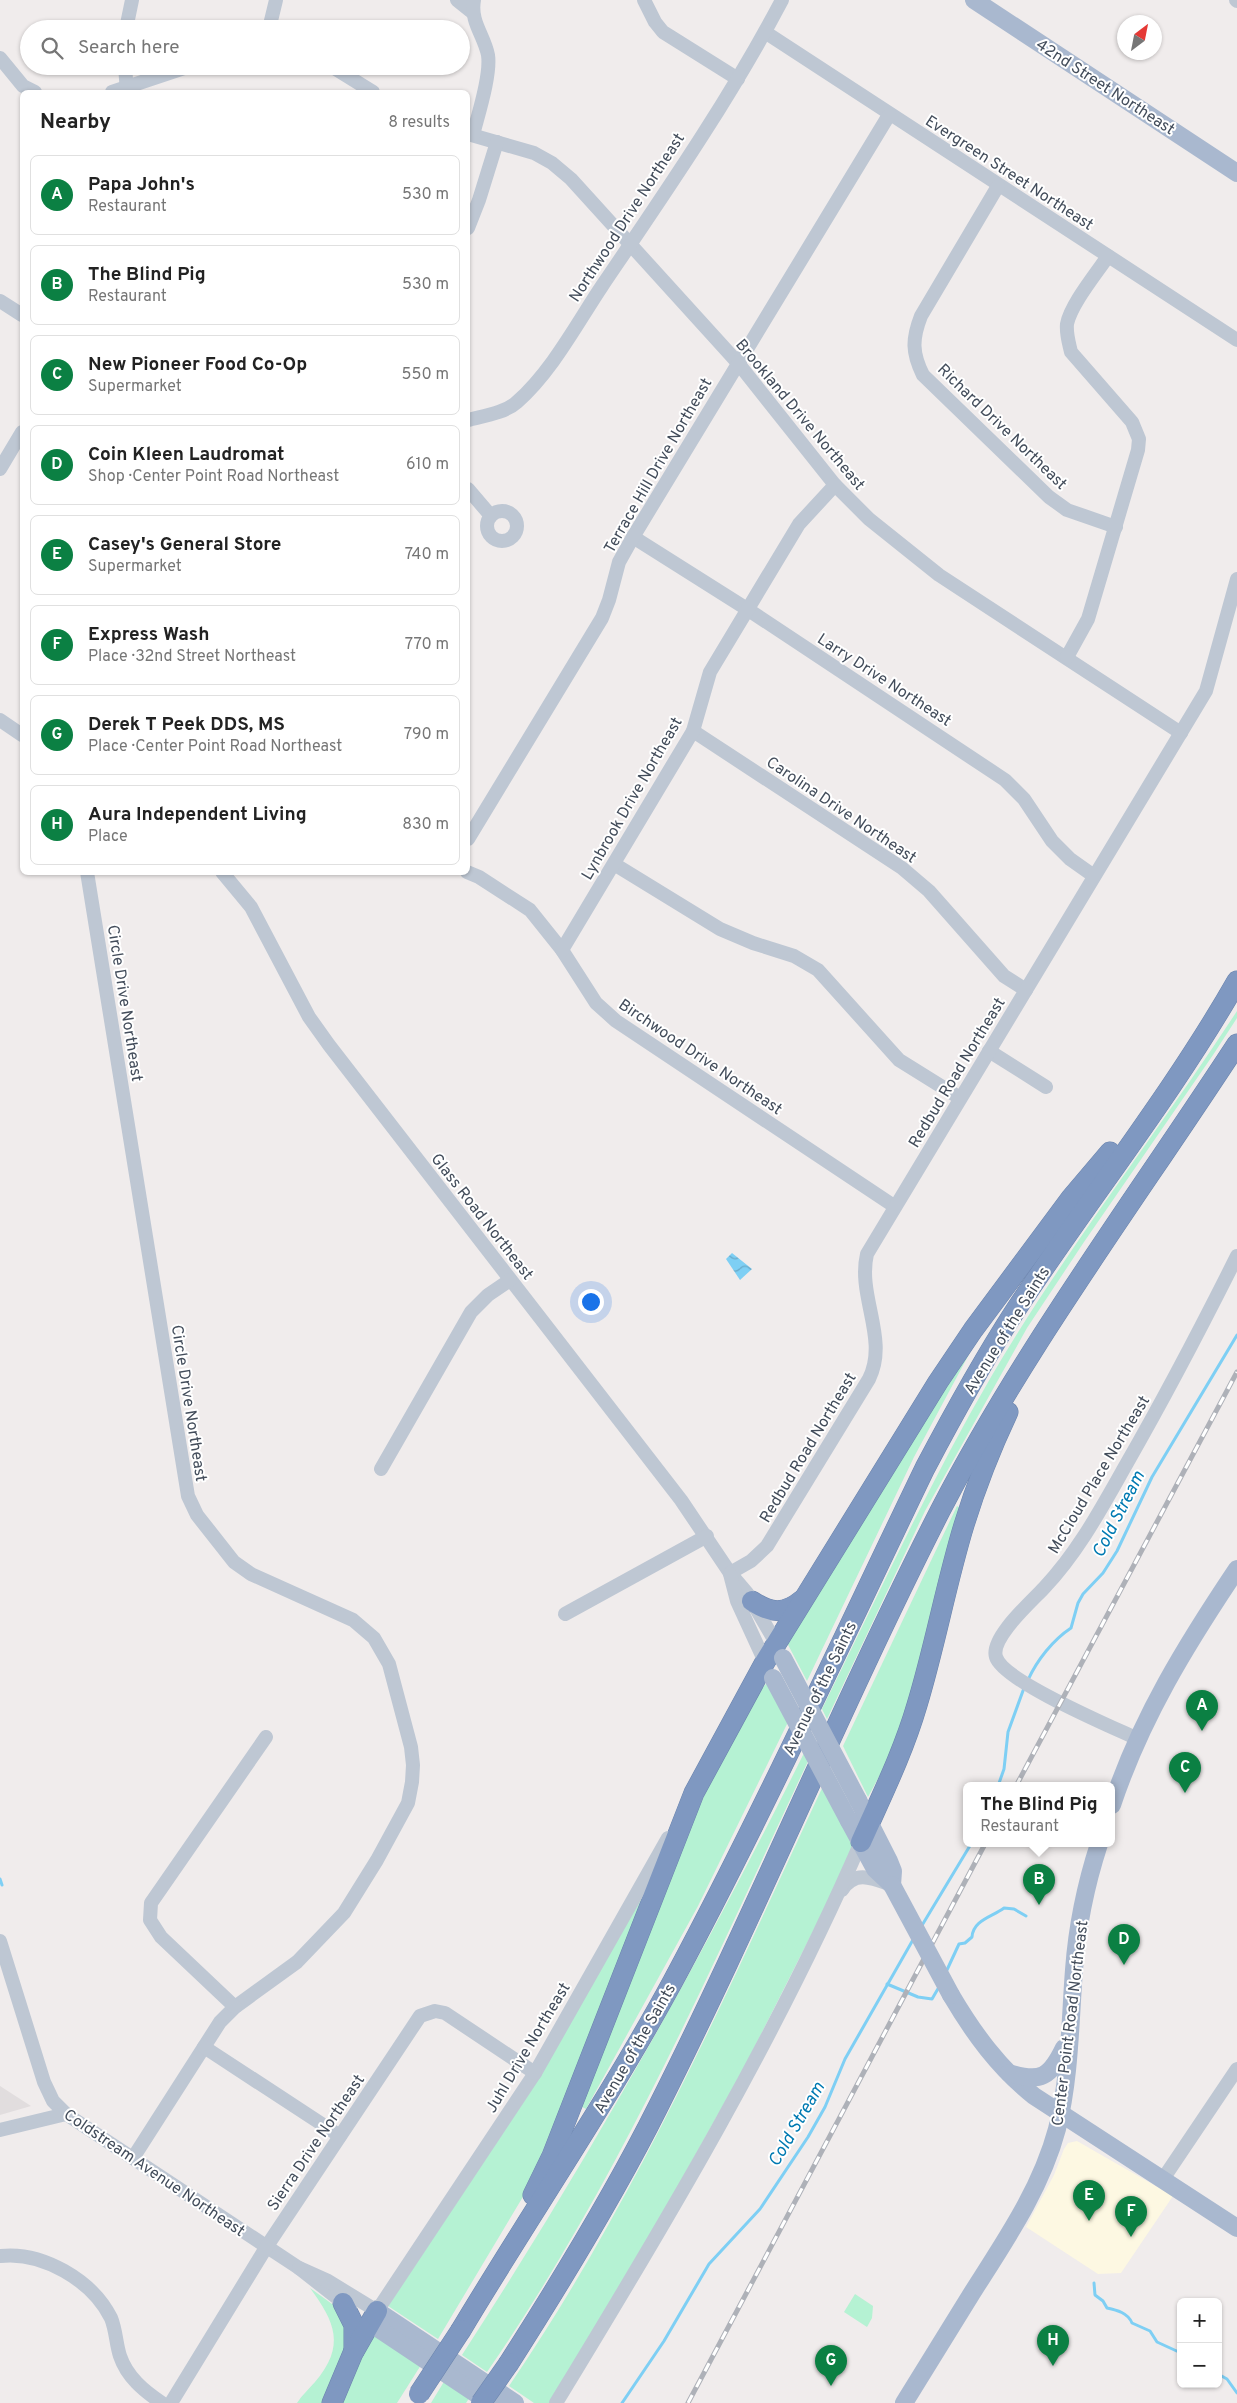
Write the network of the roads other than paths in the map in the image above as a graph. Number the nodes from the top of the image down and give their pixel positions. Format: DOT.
graph roads {
  1 [pos="132,0"];
  2 [pos="276,0"];
  3 [pos="457,0"];
  4 [pos="644,0"];
  5 [pos="782,0"];
  6 [pos="974,0"];
  7 [pos="473,6"];
  8 [pos="128,20"];
  9 [pos="271,20"];
  10 [pos="766,32"];
  11 [pos="0,58"];
  12 [pos="125,75"];
  13 [pos="166,75"];
  14 [pos="346,75"];
  15 [pos="738,79"];
  16 [pos="31,90"];
  17 [pos="126,90"];
  18 [pos="370,90"];
  19 [pos="889,115"];
  20 [pos="470,134"];
  21 [pos="497,142"];
  22 [pos="1237,173"];
  23 [pos="998,186"];
  24 [pos="470,223"];
  25 [pos="630,245"];
  26 [pos="1108,256"];
  27 [pos="0,301"];
  28 [pos="20,313"];
  29 [pos="1237,340"];
  30 [pos="738,364"];
  31 [pos="470,419"];
  32 [pos="20,435"];
  33 [pos="0,469"];
  34 [pos="835,486"];
  35 [pos="470,491"];
  36 [pos="491,516"];
  37 [pos="1116,527"];
  38 [pos="633,537"];
  39 [pos="1237,579"];
  40 [pos="747,609"];
  41 [pos="1067,657"];
  42 [pos="0,720"];
  43 [pos="694,731"];
  44 [pos="1181,733"];
  45 [pos="20,734"];
  46 [pos="470,836"];
  47 [pos="614,864"];
  48 [pos="470,873"];
  49 [pos="87,875"];
  50 [pos="224,875"];
  51 [pos="1094,876"];
  52 [pos="562,950"];
  53 [pos="1237,981"];
  54 [pos="1026,990"];
  55 [pos="1237,1044"];
  56 [pos="989,1051"];
  57 [pos="1046,1087"];
  58 [pos="960,1098"];
  59 [pos="1151,1112"];
  60 [pos="894,1206"];
  61 [pos="1237,1256"];
  62 [pos="510,1280"];
  63 [pos="1048,1326"];
  64 [pos="381,1469"];
  65 [pos="707,1536"];
  66 [pos="1237,1569"];
  67 [pos="730,1573"];
  68 [pos="804,1599"];
  69 [pos="752,1601"];
  70 [pos="565,1614"];
  71 [pos="774,1660"];
  72 [pos="266,1736"];
  73 [pos="1138,1739"];
  74 [pos="694,1793"];
  75 [pos="1115,1798"];
  76 [pos="870,1822"];
  77 [pos="860,1842"];
  78 [pos="1098,1847"];
  79 [pos="892,1885"];
  80 [pos="836,1899"];
  81 [pos="0,1941"];
  82 [pos="235,2007"];
  83 [pos="1069,2038"];
  84 [pos="204,2047"];
  85 [pos="1237,2069"];
  86 [pos="535,2072"];
  87 [pos="1008,2073"];
  88 [pos="66,2114"];
  89 [pos="1060,2114"];
  90 [pos="0,2130"];
  91 [pos="340,2136"];
  92 [pos="132,2158"];
  93 [pos="1163,2179"];
  94 [pos="1237,2228"];
  95 [pos="267,2246"];
  96 [pos="0,2256"];
  97 [pos="299,2268"];
  98 [pos="482,2295"];
  99 [pos="343,2303"];
  100 [pos="373,2317"];
  101 [pos="353,2354"];
  102 [pos="416,2398"];
  103 [pos="162,2403"];
  104 [pos="171,2403"];
  105 [pos="332,2403"];
  106 [pos="481,2403"];
  107 [pos="490,2403"];
  108 [pos="515,2403"];
  109 [pos="556,2403"];
  110 [pos="904,2403"];
  1 -- 8 [label="street"];
  2 -- 9 [label="street"];
  3 -- 7 [label="street"];
  4 -- 15 [label="street"];
  5 -- 10 [label="street, Northwood Drive Northeast"];
  6 -- 22 [label="main road, 42nd Street Northeast"];
  7 -- 20 [label="street"];
  10 -- 15 [label="street, Northwood Drive Northeast"];
  10 -- 19 [label="street, Evergreen Street Northeast"];
  11 -- 16 [label="street"];
  12 -- 17 [label="street"];
  13 -- 17 [label="street"];
  14 -- 18 [label="street"];
  15 -- 25 [label="street, Northwood Drive Northeast"];
  19 -- 23 [label="street, Evergreen Street Northeast"];
  19 -- 30 [label="street, Terrace Hill Drive Northeast"];
  20 -- 21 [label="street, Brookland Drive Northeast"];
  21 -- 24 [label="street"];
  21 -- 25 [label="street, Brookland Drive Northeast"];
  23 -- 26 [label="street, Evergreen Street Northeast"];
  23 -- 37 [label="street, Richard Drive Northeast"];
  25 -- 30 [label="street, Brookland Drive Northeast"];
  25 -- 31 [label="street, Northwood Drive Northeast"];
  26 -- 29 [label="street, Evergreen Street Northeast"];
  26 -- 37 [label="street"];
  27 -- 28 [label="street"];
  30 -- 34 [label="street, Brookland Drive Northeast"];
  30 -- 38 [label="street, Terrace Hill Drive Northeast"];
  32 -- 33 [label="street"];
  34 -- 40 [label="street, Lynbrook Drive Northeast"];
  34 -- 41 [label="street, Brookland Drive Northeast"];
  35 -- 36 [label="street"];
  37 -- 41 [label="street"];
  38 -- 40 [label="street, Larry Drive Northeast"];
  38 -- 46 [label="street, Terrace Hill Drive Northeast"];
  39 -- 44 [label="street, Redbud Road Northeast"];
  40 -- 43 [label="street, Lynbrook Drive Northeast"];
  40 -- 51 [label="street, Larry Drive Northeast"];
  41 -- 44 [label="street, Brookland Drive Northeast"];
  42 -- 45 [label="street"];
  43 -- 47 [label="street, Lynbrook Drive Northeast"];
  43 -- 54 [label="street, Carolina Drive Northeast"];
  44 -- 51 [label="street, Redbud Road Northeast"];
  47 -- 52 [label="street, Lynbrook Drive Northeast"];
  47 -- 58 [label="street"];
  48 -- 52 [label="street, Birchwood Drive Northeast"];
  49 -- 82 [label="street, Circle Drive Northeast"];
  50 -- 62 [label="street, Glass Road Northeast"];
  51 -- 54 [label="street, Redbud Road Northeast"];
  52 -- 60 [label="street, Birchwood Drive Northeast"];
  53 -- 59 [label="highway, Avenue of the Saints"];
  54 -- 56 [label="street, Redbud Road Northeast"];
  55 -- 63 [label="highway, Avenue of the Saints"];
  56 -- 57 [label="street"];
  56 -- 58 [label="street, Redbud Road Northeast"];
  58 -- 60 [label="street, Redbud Road Northeast"];
  59 -- 68 [label="highway"];
  59 -- 98 [label="highway, Avenue of the Saints"];
  60 -- 67 [label="street, Redbud Road Northeast"];
  61 -- 73 [label="street, McCloud Place Northeast"];
  62 -- 64 [label="street"];
  62 -- 65 [label="street, Glass Road Northeast"];
  63 -- 76 [label="highway"];
  63 -- 106 [label="highway, Avenue of the Saints, bridge"];
  65 -- 67 [label="street, Glass Road Northeast"];
  65 -- 70 [label="street"];
  66 -- 73 [label="main road"];
  67 -- 69 [label="street"];
  67 -- 71 [label="street"];
  68 -- 69 [label="highway"];
  68 -- 71 [label="highway"];
  69 -- 71 [label="street"];
  71 -- 74 [label="highway"];
  71 -- 76 [label="main road, bridge"];
  71 -- 77 [label="main road, bridge"];
  72 -- 82 [label="street"];
  73 -- 75 [label="main road"];
  74 -- 86 [label="street, Juhl Drive Northeast"];
  74 -- 98 [label="highway"];
  76 -- 77 [label="highway"];
  76 -- 79 [label="main road"];
  77 -- 79 [label="main road"];
  77 -- 80 [label="street"];
  78 -- 83 [label="main road, Center Point Road Northeast"];
  79 -- 80 [label="street"];
  79 -- 87 [label="main road, bridge"];
  80 -- 109 [label="street"];
  81 -- 88 [label="street, Coldstream Avenue Northeast"];
  82 -- 84 [label="street, Circle Drive Northeast"];
  83 -- 87 [label="main road"];
  83 -- 89 [label="main road, Center Point Road Northeast"];
  84 -- 91 [label="street"];
  84 -- 92 [label="street, Circle Drive Northeast"];
  85 -- 93 [label="street"];
  86 -- 91 [label="street, Sierra Drive Northeast"];
  86 -- 100 [label="street, Juhl Drive Northeast"];
  87 -- 89 [label="main road"];
  88 -- 90 [label="street"];
  88 -- 92 [label="street, Coldstream Avenue Northeast"];
  89 -- 93 [label="main road"];
  89 -- 110 [label="main road, Center Point Road Northeast"];
  91 -- 95 [label="street, Sierra Drive Northeast"];
  92 -- 95 [label="street, Coldstream Avenue Northeast"];
  93 -- 94 [label="main road"];
  95 -- 97 [label="street, Coldstream Avenue Northeast"];
  95 -- 104 [label="street, Sierra Drive Northeast"];
  96 -- 103 [label="street"];
  97 -- 99 [label="street, Coldstream Avenue Northeast"];
  97 -- 100 [label="street, Coldstream Avenue Northeast"];
  98 -- 102 [label="highway, Avenue of the Saints, bridge"];
  99 -- 100 [label="street, Coldstream Avenue Northeast"];
  99 -- 101 [label="highway"];
  100 -- 101 [label="highway"];
  100 -- 107 [label="main road, Coldstream Avenue Northeast"];
  100 -- 108 [label="main road, Coldstream Avenue Northeast"];
  101 -- 105 [label="highway"];
}
